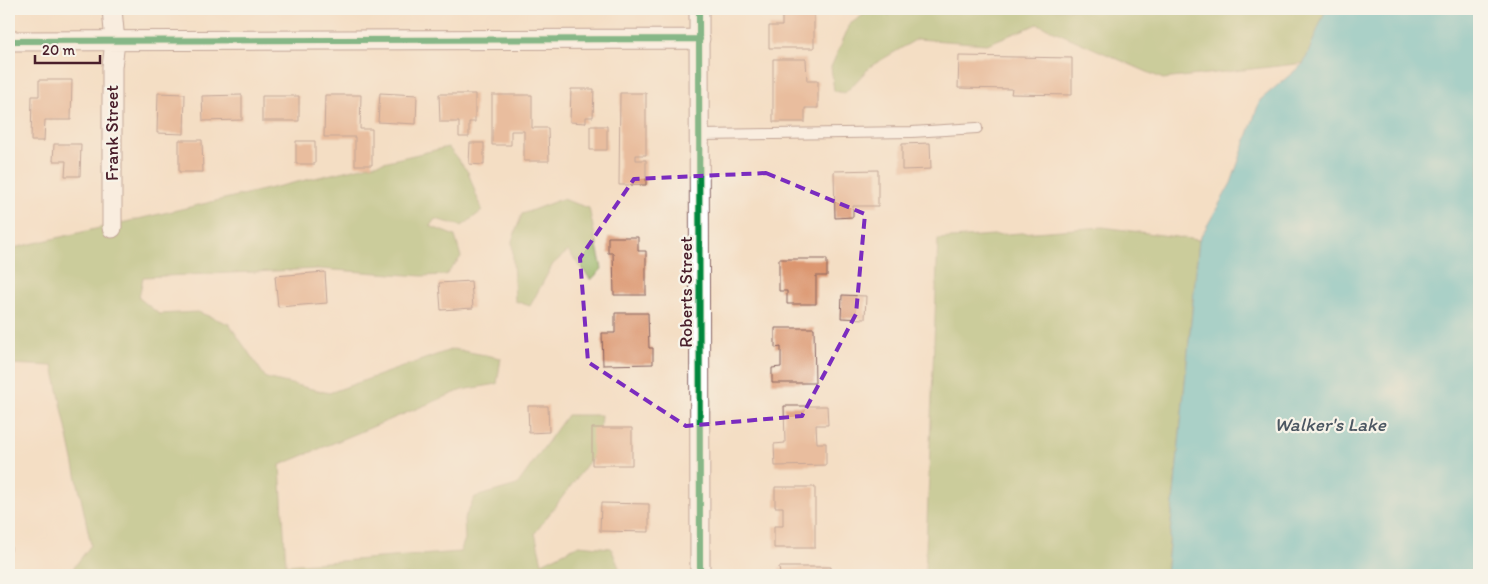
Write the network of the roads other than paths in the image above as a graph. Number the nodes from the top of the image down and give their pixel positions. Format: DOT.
graph roads {
  1 [pos="112,9"];
  2 [pos="699,9"];
  3 [pos="700,39"];
  4 [pos="9,42"];
  5 [pos="115,42"];
  6 [pos="977,128"];
  7 [pos="701,135"];
  8 [pos="112,228"];
  9 [pos="700,575"];
  1 -- 5 [label="street, Frank Street"];
  2 -- 3 [label="street, Roberts Street"];
  3 -- 5 [label="street"];
  3 -- 7 [label="street, Roberts Street"];
  4 -- 5 [label="street"];
  5 -- 8 [label="street, Frank Street"];
  6 -- 7 [label="lane"];
  7 -- 9 [label="street, Roberts Street"];
}
